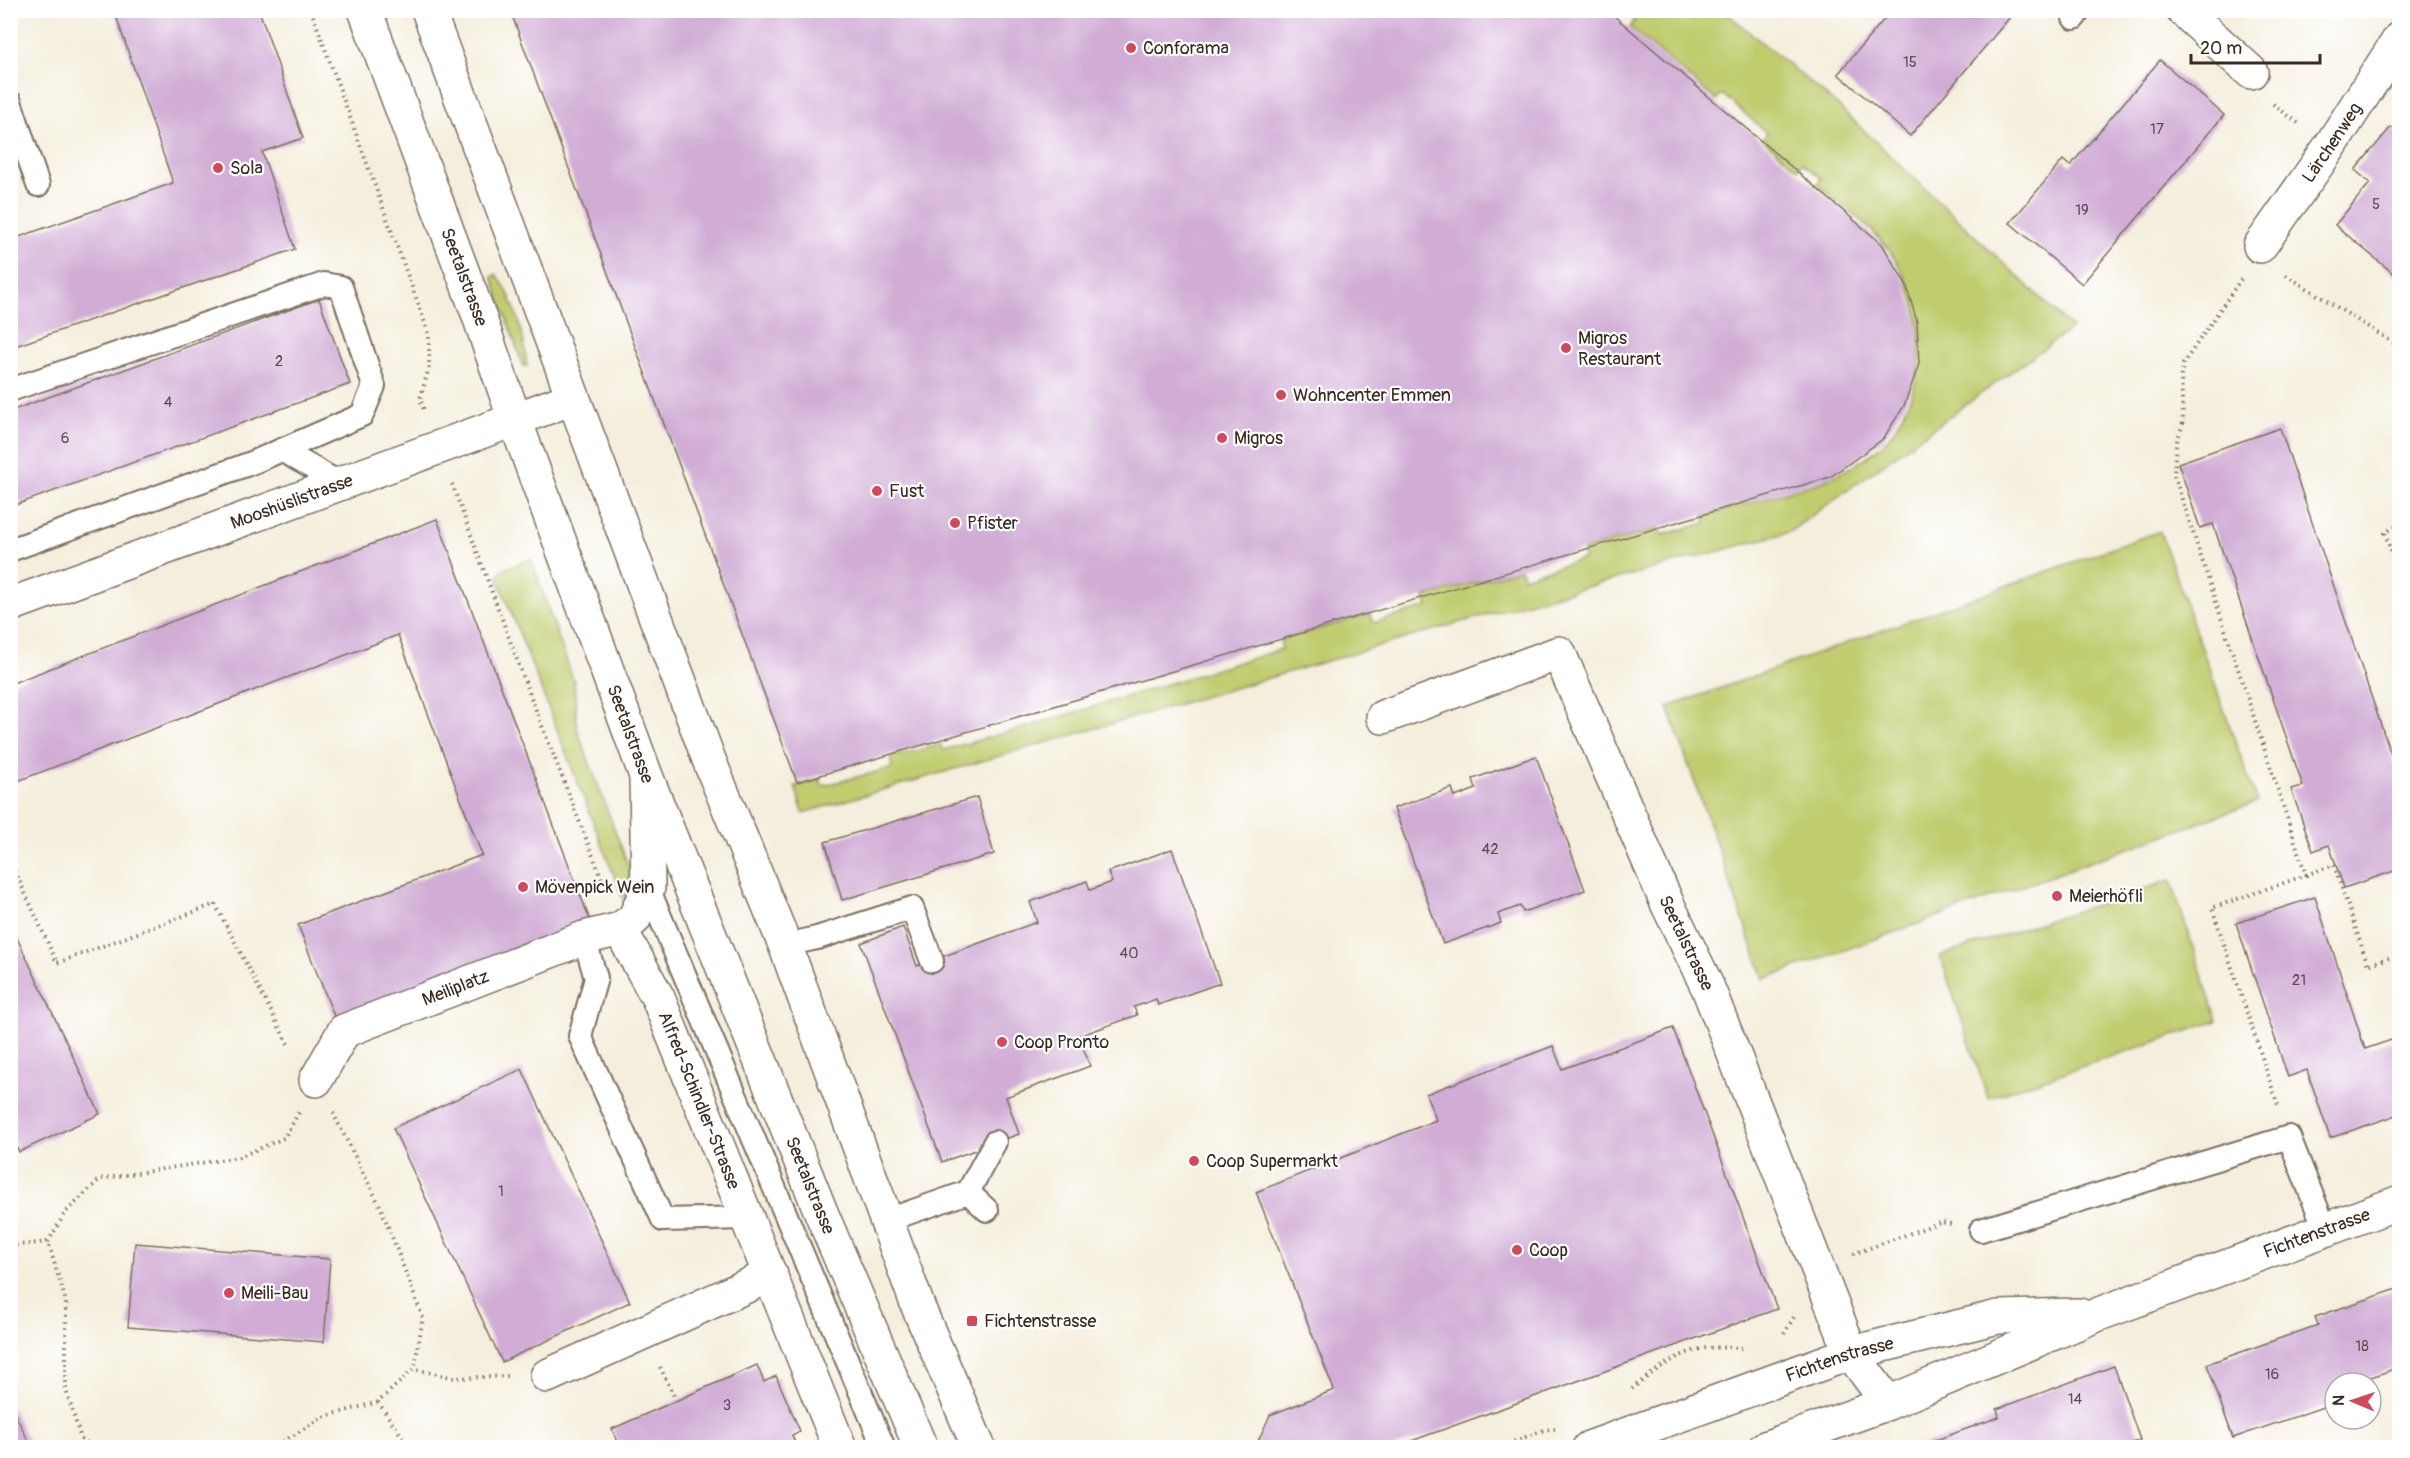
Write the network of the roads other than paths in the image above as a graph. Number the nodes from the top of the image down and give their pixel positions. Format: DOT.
graph roads {
  1 [pos="365,10"];
  2 [pos="428,10"];
  3 [pos="2183,10"];
  4 [pos="2400,38"];
  5 [pos="2251,72"];
  6 [pos="10,102"];
  7 [pos="38,185"];
  8 [pos="2258,250"];
  9 [pos="10,390"];
  10 [pos="573,398"];
  11 [pos="515,420"];
  12 [pos="281,450"];
  13 [pos="341,484"];
  14 [pos="10,550"];
  15 [pos="10,604"];
  16 [pos="1383,717"];
  17 [pos="646,776"];
  18 [pos="648,888"];
  19 [pos="621,929"];
  20 [pos="584,938"];
  21 [pos="785,945"];
  22 [pos="932,961"];
  23 [pos="316,1080"];
  24 [pos="995,1142"];
  25 [pos="968,1192"];
  26 [pos="2400,1202"];
  27 [pos="987,1210"];
  28 [pos="748,1218"];
  29 [pos="885,1221"];
  30 [pos="2325,1229"];
  31 [pos="1981,1230"];
  32 [pos="771,1275"];
  33 [pos="2099,1314"];
  34 [pos="1851,1353"];
  35 [pos="547,1376"];
  36 [pos="1887,1403"];
  37 [pos="1828,1437"];
  38 [pos="840,1448"];
  39 [pos="884,1448"];
  40 [pos="921,1448"];
  41 [pos="979,1448"];
  42 [pos="1589,1448"];
  43 [pos="1765,1448"];
  1 -- 11 [label="street, Seetalstrasse"];
  2 -- 10 [label="street"];
  3 -- 5 [label="street"];
  4 -- 8 [label="street, Lärchenweg"];
  6 -- 7 [label="lane"];
  9 -- 12 [label="lane"];
  10 -- 11 [label="street, Mooshüslistrasse"];
  10 -- 21 [label="street"];
  11 -- 13 [label="street, Mooshüslistrasse"];
  11 -- 17 [label="street, Seetalstrasse"];
  12 -- 13 [label="lane"];
  12 -- 14 [label="lane"];
  13 -- 15 [label="street, Mooshüslistrasse"];
  16 -- 34 [label="street, Seetalstrasse"];
  17 -- 18 [label="street"];
  17 -- 40 [label="street, Seetalstrasse"];
  18 -- 19 [label="street"];
  18 -- 39 [label="lane"];
  19 -- 20 [label="street, Meiliplatz"];
  19 -- 28 [label="street, Alfred-Schindler-Strasse"];
  20 -- 23 [label="street, Meiliplatz"];
  20 -- 28 [label="lane"];
  21 -- 22 [label="lane"];
  21 -- 29 [label="street"];
  24 -- 25 [label="lane"];
  25 -- 27 [label="lane"];
  25 -- 29 [label="lane"];
  26 -- 30 [label="street, Fichtenstrasse"];
  28 -- 32 [label="street, Alfred-Schindler-Strasse"];
  29 -- 41 [label="street"];
  30 -- 31 [label="lane"];
  30 -- 33 [label="street, Fichtenstrasse"];
  32 -- 35 [label="street"];
  32 -- 38 [label="street, Alfred-Schindler-Strasse"];
  33 -- 34 [label="street, Fichtenstrasse"];
  33 -- 36 [label="street, Fichtenstrasse"];
  34 -- 36 [label="street, Seetalstrasse"];
  34 -- 42 [label="street, Fichtenstrasse"];
  36 -- 37 [label="street, Fichtenstrasse"];
  37 -- 43 [label="street, Fichtenstrasse"];
}
